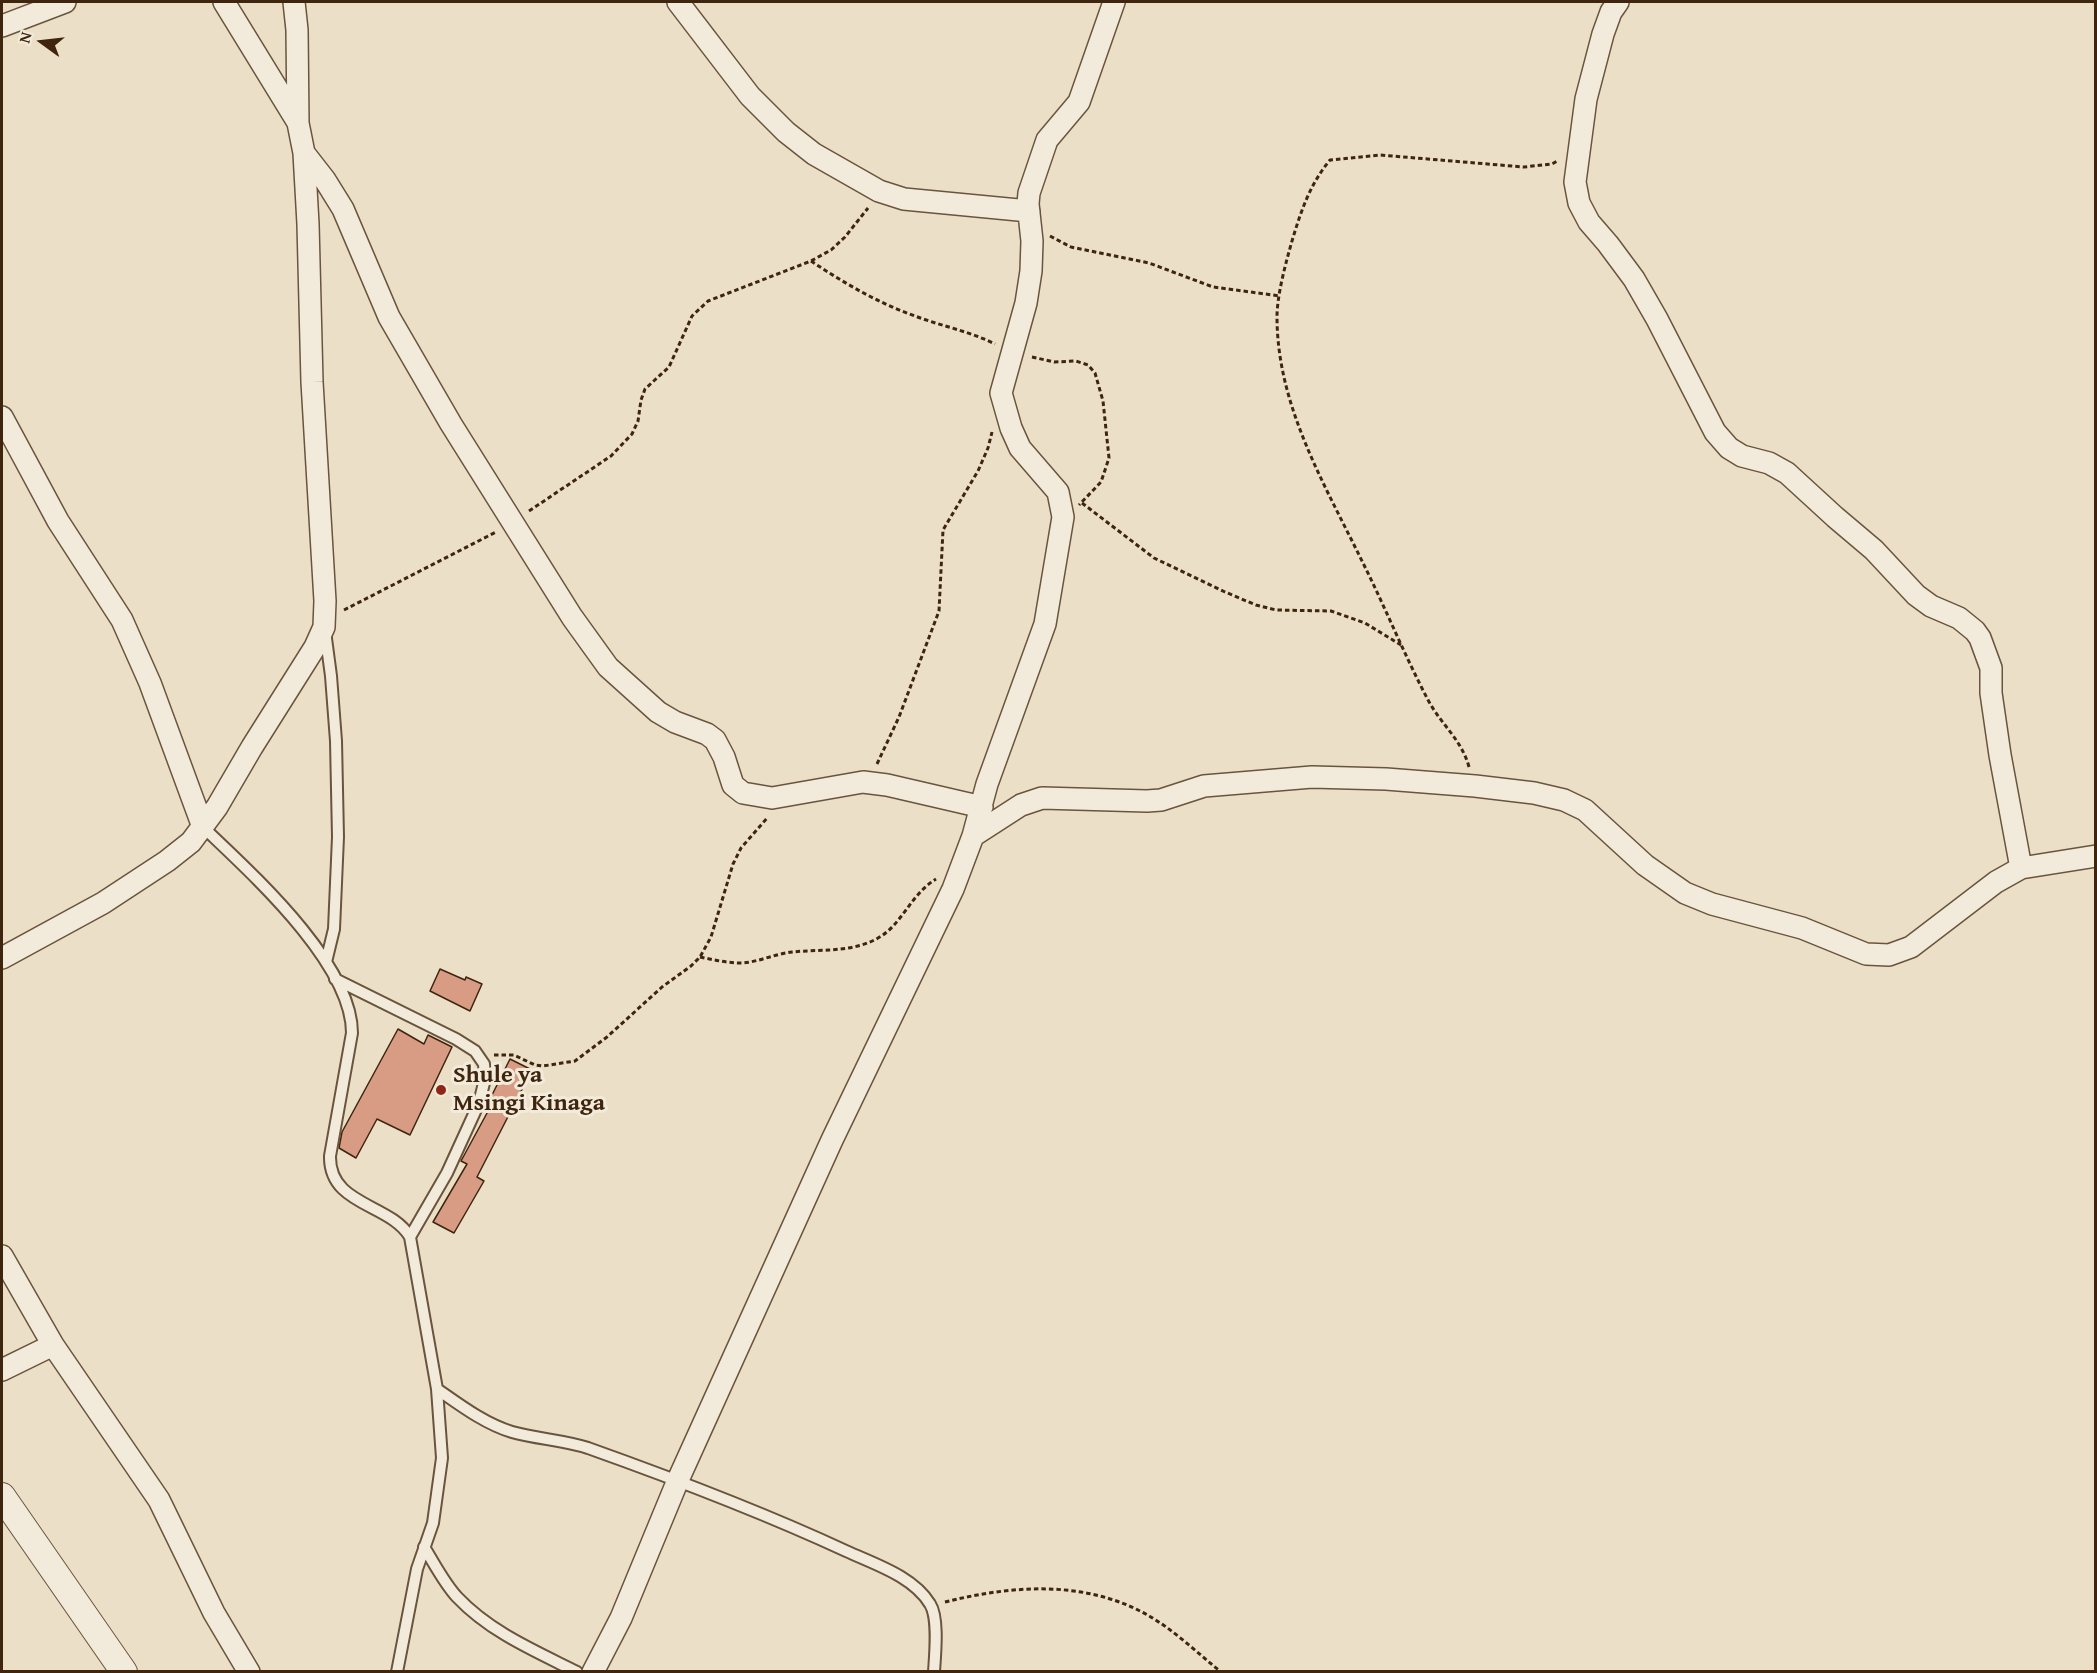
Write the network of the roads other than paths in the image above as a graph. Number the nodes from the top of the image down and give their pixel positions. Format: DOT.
graph roads {
  1 [pos="65,2"];
  2 [pos="224,2"];
  3 [pos="294,2"];
  4 [pos="678,2"];
  5 [pos="1114,2"];
  6 [pos="1618,2"];
  7 [pos="2,26"];
  8 [pos="298,123"];
  9 [pos="303,153"];
  10 [pos="1030,218"];
  11 [pos="2,417"];
  12 [pos="325,623"];
  13 [pos="982,807"];
  14 [pos="203,827"];
  15 [pos="973,836"];
  16 [pos="2096,856"];
  17 [pos="2021,868"];
  18 [pos="2,958"];
  19 [pos="326,962"];
  20 [pos="336,980"];
  21 [pos="410,1238"];
  22 [pos="2,1256"];
  23 [pos="53,1345"];
  24 [pos="2,1370"];
  25 [pos="437,1389"];
  26 [pos="678,1480"];
  27 [pos="2,1496"];
  28 [pos="424,1547"];
  29 [pos="124,1671"];
  30 [pos="249,1671"];
  31 [pos="397,1671"];
  32 [pos="577,1671"];
  33 [pos="593,1671"];
  34 [pos="934,1671"];
  1 -- 7 [label="street"];
  2 -- 8 [label="street"];
  3 -- 8 [label="street"];
  4 -- 10 [label="street"];
  5 -- 10 [label="street"];
  6 -- 17 [label="street"];
  8 -- 9 [label="street"];
  9 -- 12 [label="street"];
  9 -- 13 [label="street"];
  10 -- 13 [label="street"];
  11 -- 14 [label="street"];
  12 -- 14 [label="street"];
  12 -- 19 [label="lane"];
  13 -- 15 [label="street"];
  14 -- 18 [label="street"];
  14 -- 19 [label="lane"];
  15 -- 17 [label="street"];
  15 -- 26 [label="street"];
  16 -- 17 [label="street"];
  19 -- 20 [label="lane"];
  20 -- 21 [label="lane"];
  20 -- 21 [label="lane"];
  21 -- 25 [label="lane"];
  22 -- 23 [label="street"];
  23 -- 24 [label="street"];
  23 -- 30 [label="street"];
  25 -- 26 [label="lane"];
  25 -- 28 [label="lane"];
  26 -- 33 [label="street"];
  26 -- 34 [label="lane"];
  27 -- 29 [label="street"];
  28 -- 31 [label="lane"];
  28 -- 32 [label="lane"];
}
